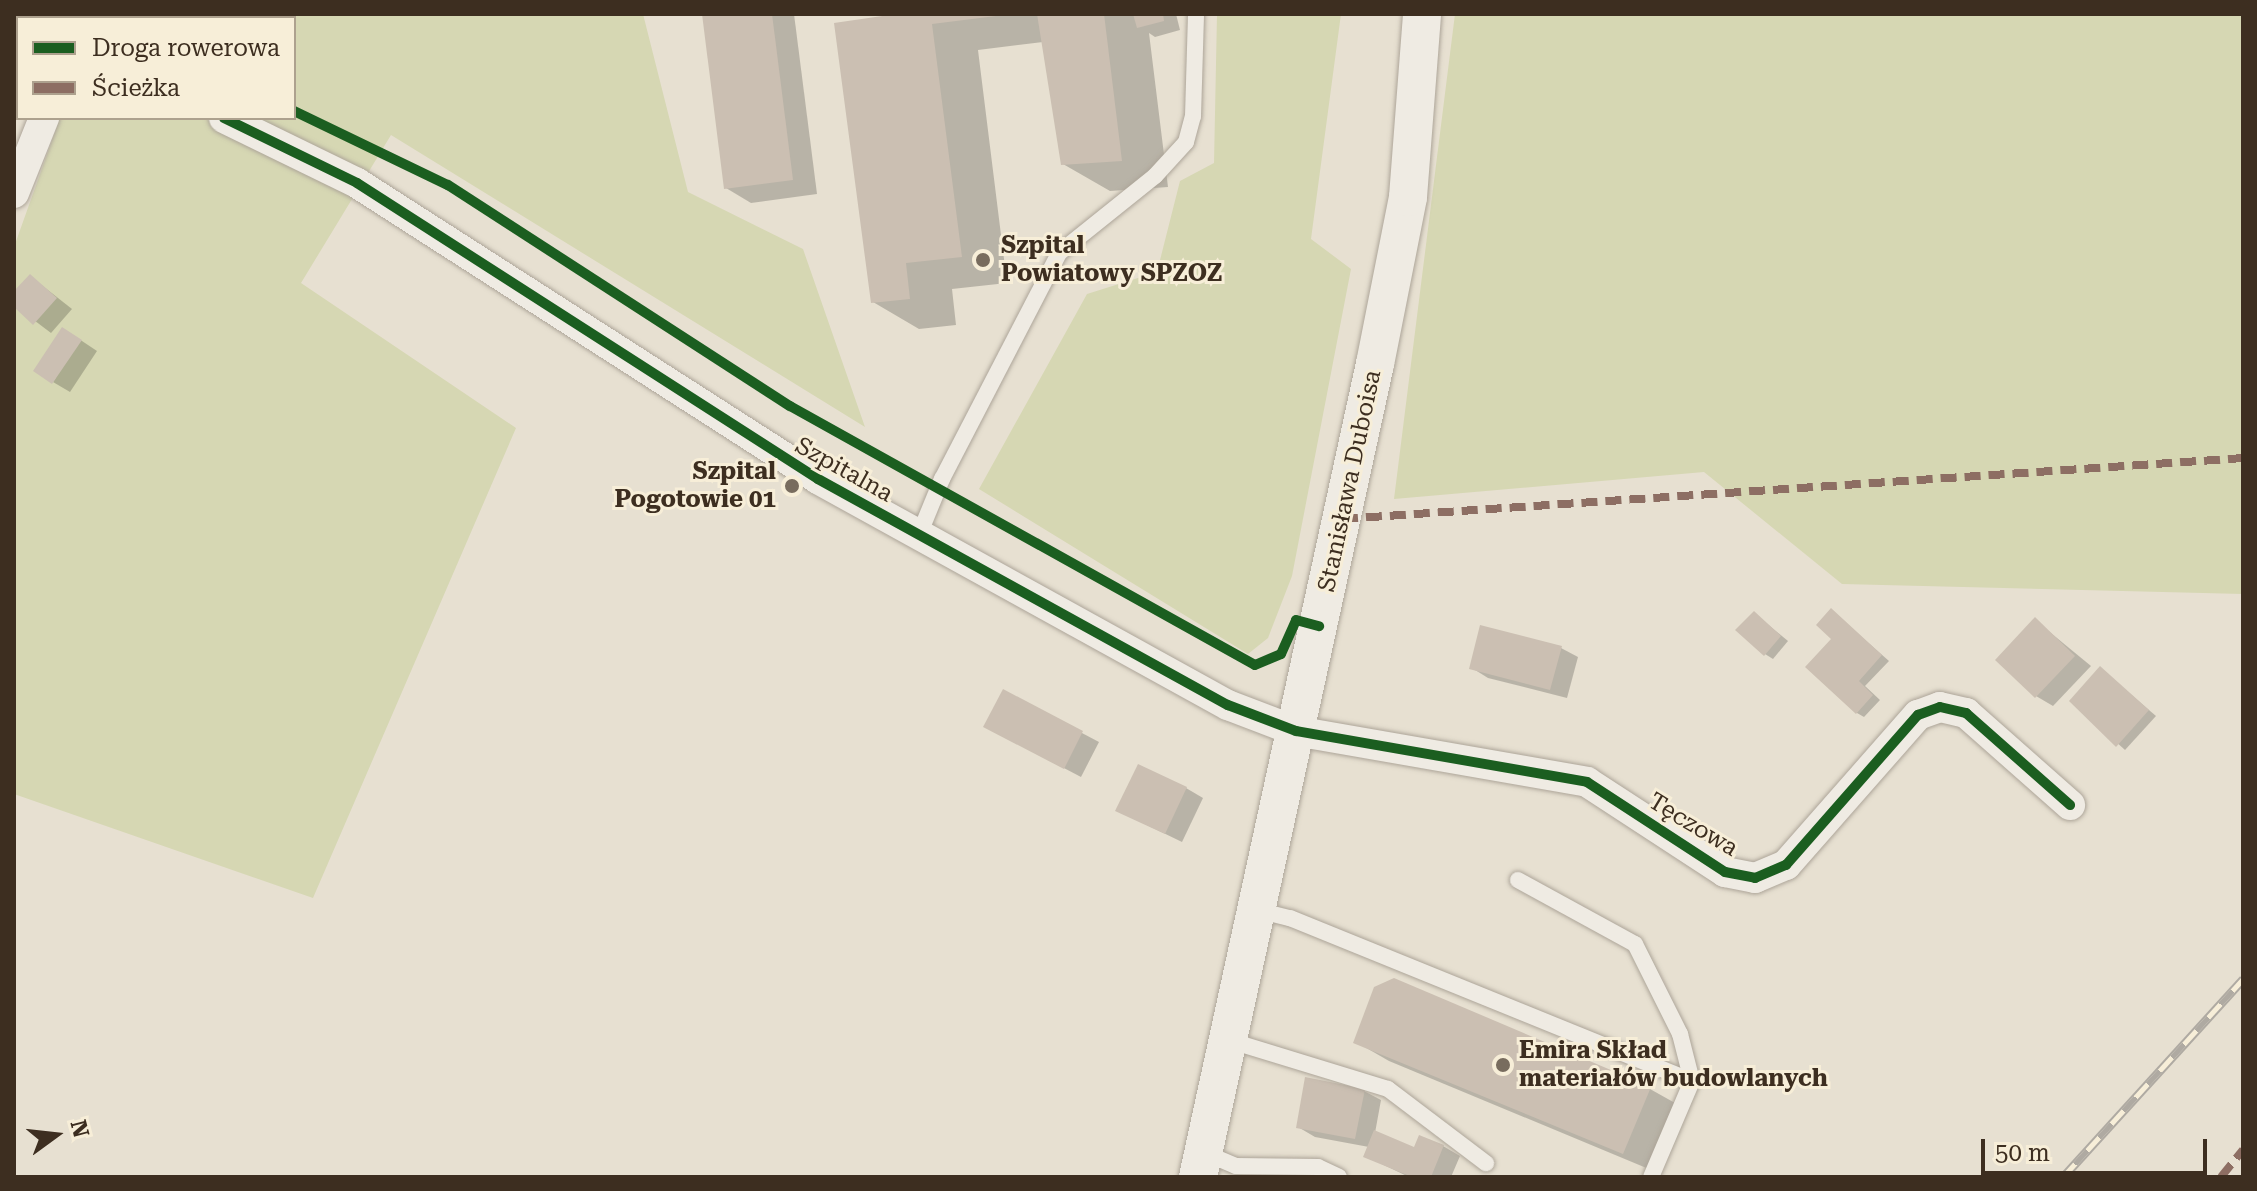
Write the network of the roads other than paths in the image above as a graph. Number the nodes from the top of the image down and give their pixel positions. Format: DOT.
graph roads {
  1 [pos="1196,14"];
  2 [pos="1422,14"];
  3 [pos="43,120"];
  4 [pos="228,120"];
  5 [pos="14,193"];
  6 [pos="919,535"];
  7 [pos="1296,731"];
  8 [pos="2070,805"];
  9 [pos="1518,880"];
  10 [pos="1257,910"];
  11 [pos="1228,1040"];
  12 [pos="1692,1081"];
  13 [pos="1486,1163"];
  14 [pos="1200,1165"];
  15 [pos="1339,1177"];
  16 [pos="1651,1177"];
  1 -- 6 [label="lane"];
  2 -- 7 [label="street, Stanisława Duboisa"];
  3 -- 5 [label="street"];
  4 -- 6 [label="street, Szpitalna"];
  6 -- 7 [label="street, Szpitalna"];
  7 -- 8 [label="street, Tęczowa"];
  7 -- 10 [label="street, Stanisława Duboisa"];
  9 -- 12 [label="lane"];
  10 -- 11 [label="street, Stanisława Duboisa"];
  10 -- 12 [label="lane"];
  11 -- 13 [label="lane"];
  11 -- 14 [label="street, Stanisława Duboisa"];
  12 -- 16 [label="lane"];
  14 -- 15 [label="lane"];
}
